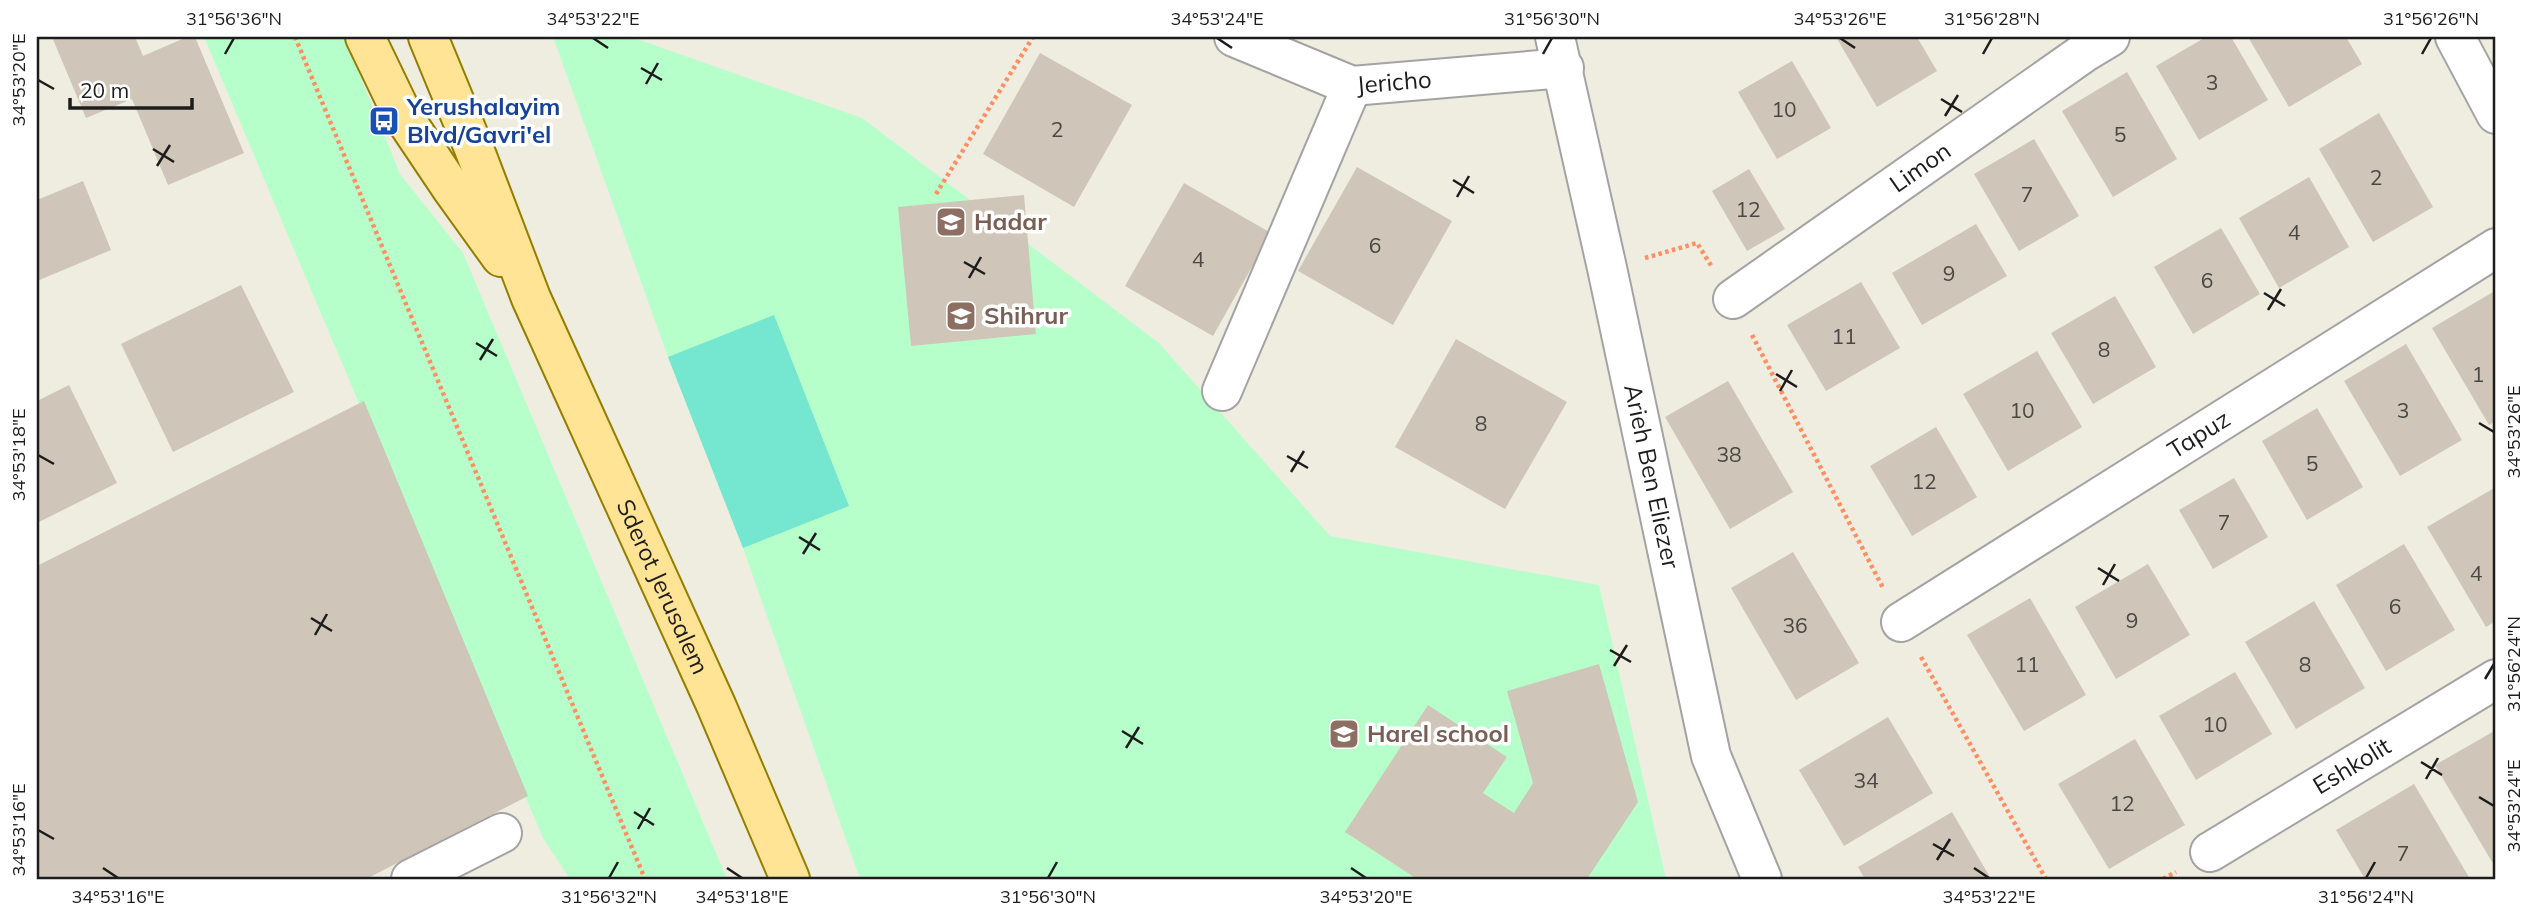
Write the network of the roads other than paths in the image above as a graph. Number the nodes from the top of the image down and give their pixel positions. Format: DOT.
graph roads {
  1 [pos="365,37"];
  2 [pos="428,37"];
  3 [pos="1234,37"];
  4 [pos="2455,37"];
  5 [pos="2091,42"];
  6 [pos="1559,52"];
  7 [pos="1352,86"];
  8 [pos="2496,114"];
  9 [pos="2496,248"];
  10 [pos="531,298"];
  11 [pos="1733,299"];
  12 [pos="1222,391"];
  13 [pos="1901,622"];
  14 [pos="2496,680"];
  15 [pos="502,833"];
  16 [pos="2210,852"];
  17 [pos="411,879"];
  18 [pos="790,879"];
  19 [pos="1762,879"];
  1 -- 10 [label="main road, Sderot Jerusalem"];
  2 -- 10 [label="main road, Sderot Jerusalem"];
  3 -- 7 [label="street, Jericho"];
  4 -- 8 [label="street"];
  5 -- 11 [label="street, Limon"];
  6 -- 7 [label="street, Jericho"];
  6 -- 19 [label="street, Arieh Ben Eliezer"];
  7 -- 12 [label="street"];
  9 -- 13 [label="street, Tapuz"];
  10 -- 18 [label="main road, Sderot Jerusalem"];
  14 -- 16 [label="street, Eshkolit"];
  15 -- 17 [label="street"];
}
